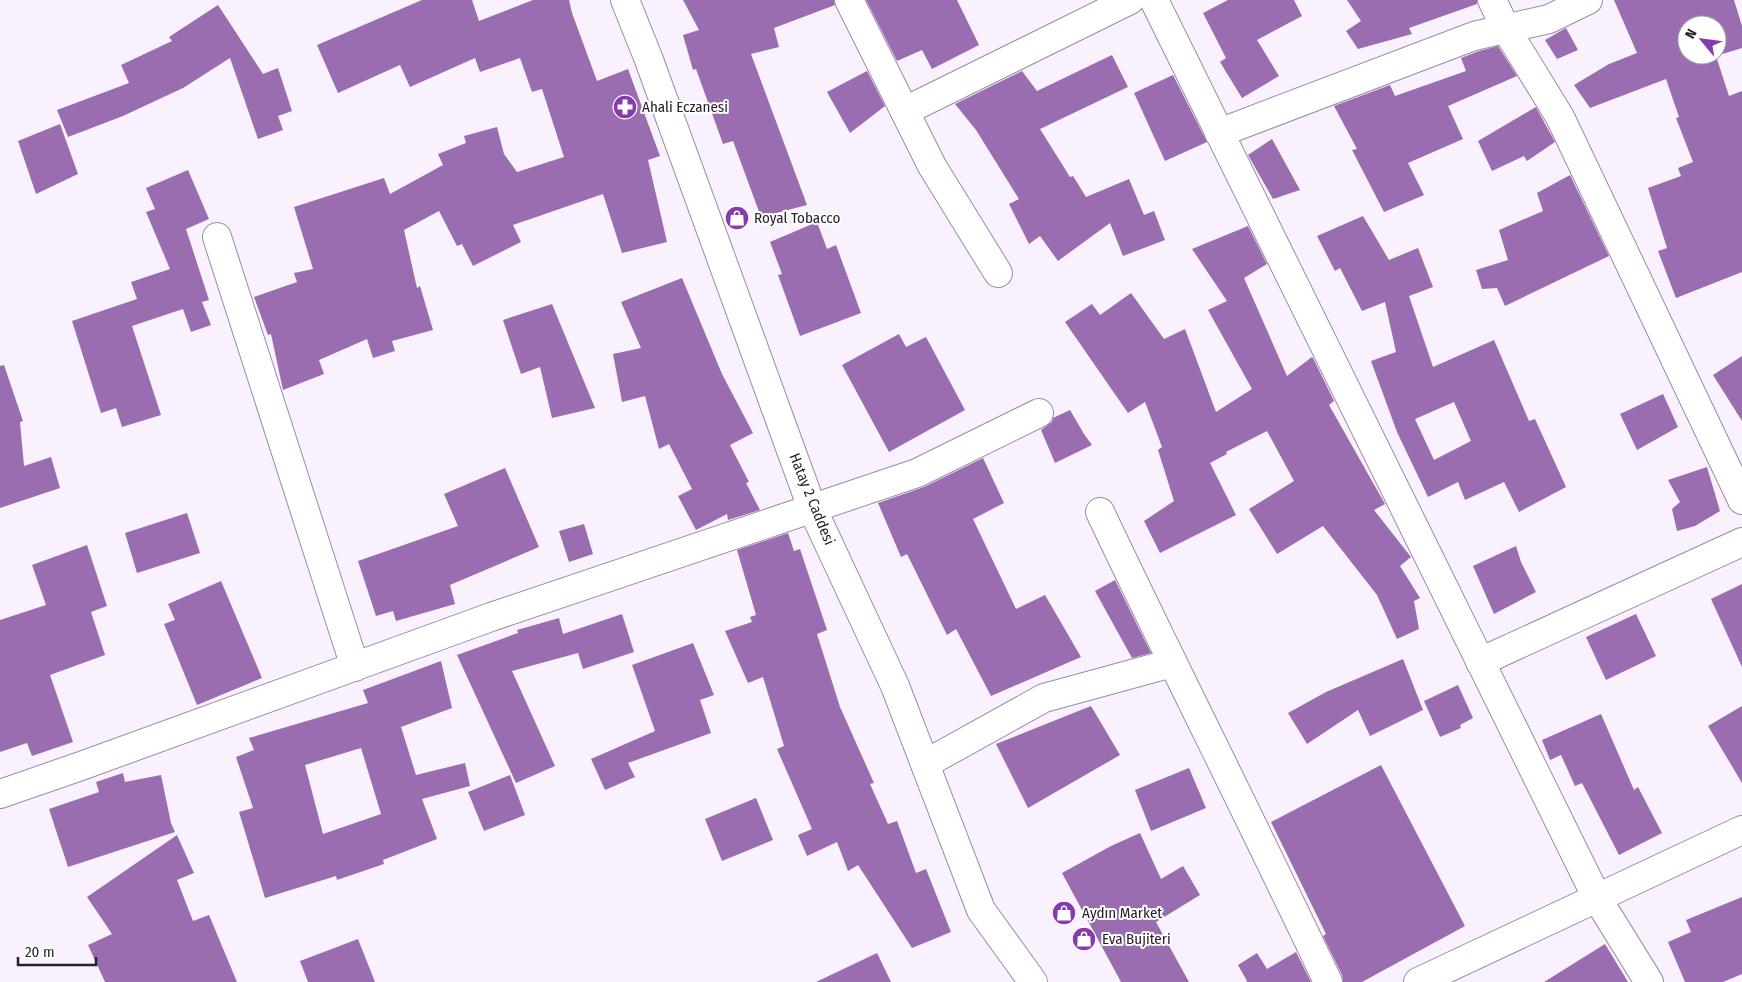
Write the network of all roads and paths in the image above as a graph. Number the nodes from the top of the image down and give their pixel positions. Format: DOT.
graph roads {
  1 [pos="625,0"];
  2 [pos="849,0"];
  3 [pos="1130,0"];
  4 [pos="1154,0"];
  5 [pos="1492,0"];
  6 [pos="1588,0"];
  7 [pos="1506,29"];
  8 [pos="905,110"];
  9 [pos="1219,132"];
  10 [pos="217,237"];
  11 [pos="998,272"];
  12 [pos="1039,412"];
  13 [pos="1742,500"];
  14 [pos="812,508"];
  15 [pos="1100,512"];
  16 [pos="1742,542"];
  17 [pos="1480,662"];
  18 [pos="1172,663"];
  19 [pos="355,667"];
  20 [pos="925,764"];
  21 [pos="0,794"];
  22 [pos="1742,830"];
  23 [pos="1596,898"];
  24 [pos="1033,982"];
  25 [pos="1328,982"];
  26 [pos="1418,982"];
  27 [pos="1650,982"];
  1 -- 14 [label="street, Hatay 2 Caddesi"];
  2 -- 8 [label="street"];
  3 -- 8 [label="street"];
  4 -- 9 [label="street"];
  5 -- 7 [label="street"];
  6 -- 7 [label="street"];
  7 -- 9 [label="street"];
  7 -- 13 [label="street"];
  8 -- 11 [label="street"];
  9 -- 17 [label="street"];
  10 -- 19 [label="street"];
  12 -- 14 [label="street"];
  14 -- 19 [label="street"];
  14 -- 20 [label="street, Hatay 2 Caddesi"];
  15 -- 18 [label="street"];
  16 -- 17 [label="street"];
  17 -- 23 [label="street"];
  18 -- 20 [label="street"];
  18 -- 25 [label="street"];
  19 -- 21 [label="street"];
  20 -- 24 [label="street, Hatay 2 Caddesi"];
  22 -- 23 [label="street"];
  23 -- 26 [label="street"];
  23 -- 27 [label="street"];
}
